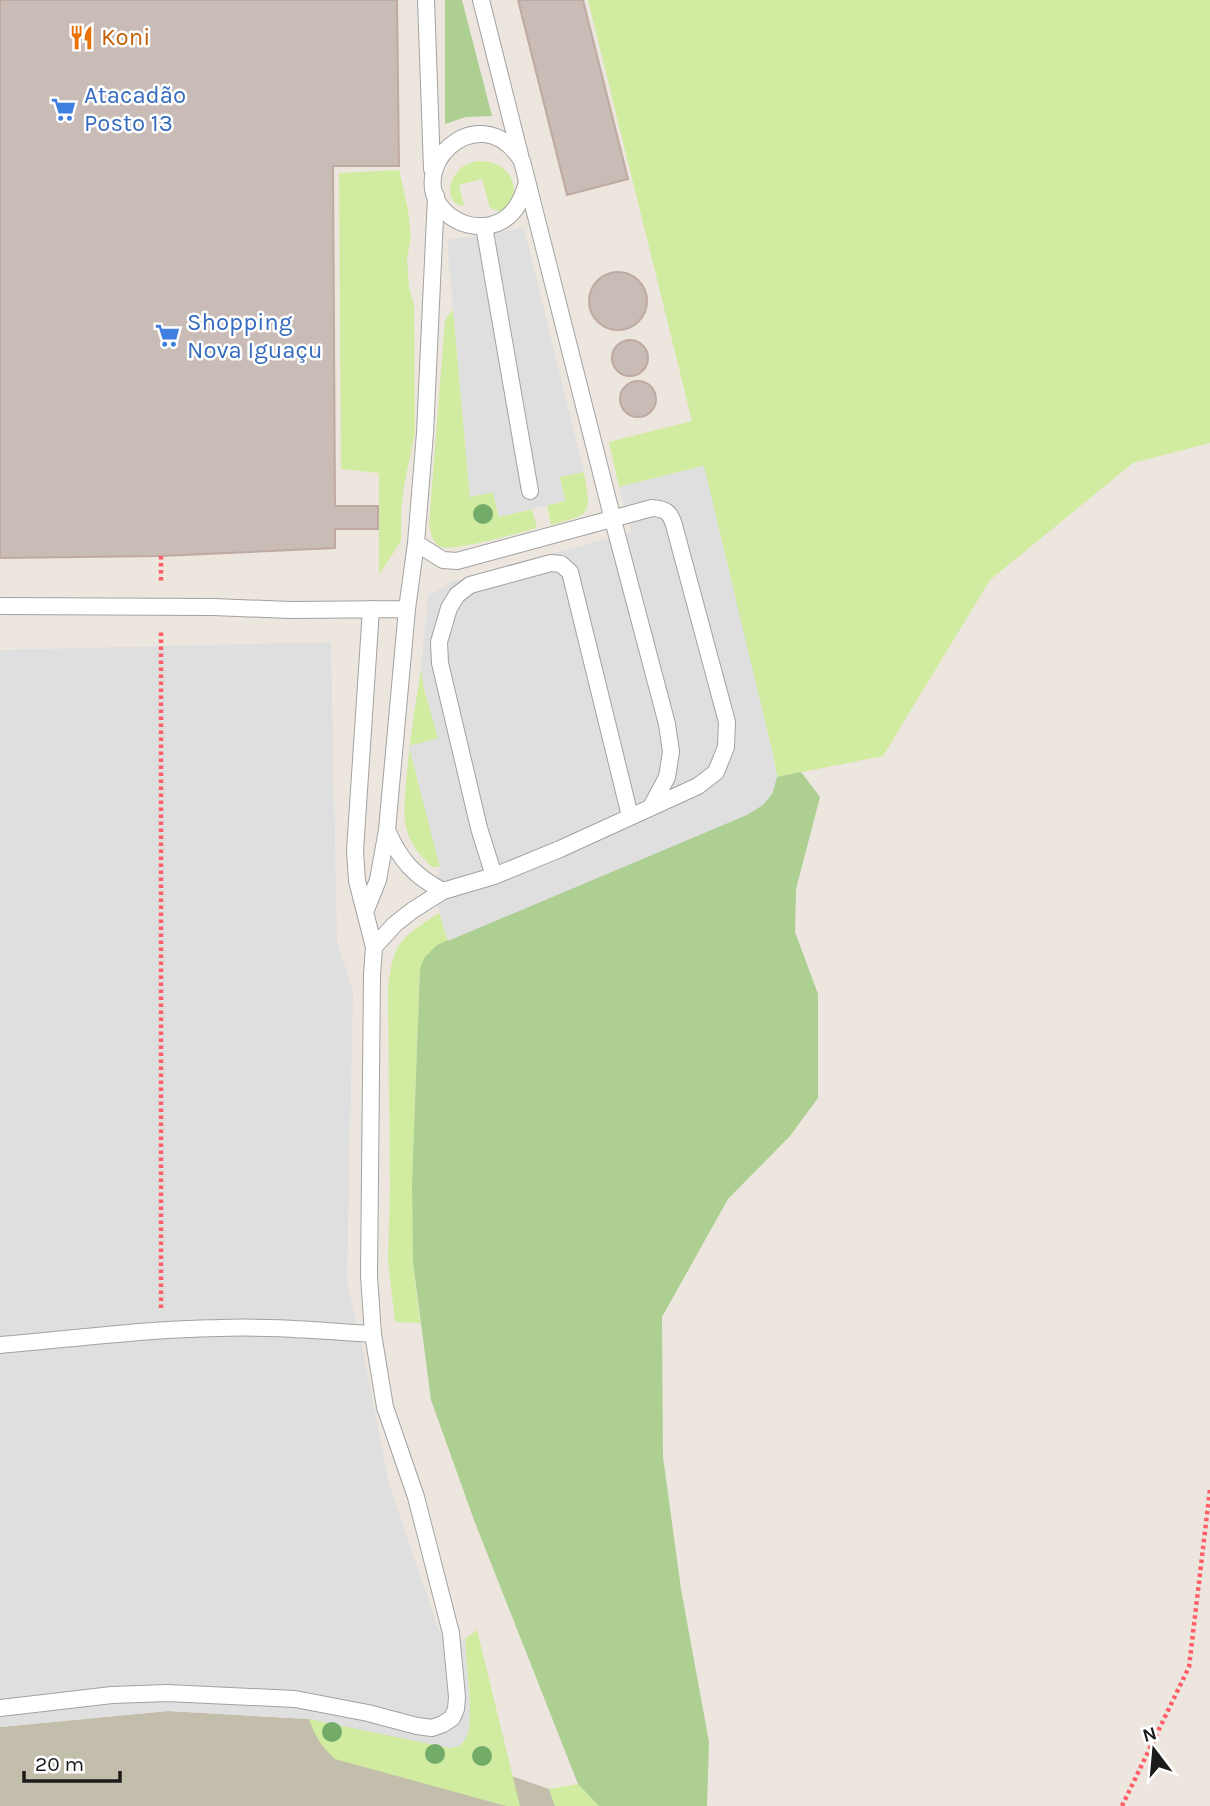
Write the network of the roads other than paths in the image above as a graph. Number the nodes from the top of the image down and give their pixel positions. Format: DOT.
graph roads {
  1 [pos="426,0"];
  2 [pos="481,0"];
  3 [pos="522,161"];
  4 [pos="527,182"];
  5 [pos="434,189"];
  6 [pos="485,226"];
  7 [pos="530,491"];
  8 [pos="612,520"];
  9 [pos="416,543"];
  10 [pos="0,606"];
  11 [pos="370,609"];
  12 [pos="407,609"];
  13 [pos="651,807"];
  14 [pos="630,816"];
  15 [pos="387,830"];
  16 [pos="494,876"];
  17 [pos="443,891"];
  18 [pos="365,912"];
  19 [pos="374,947"];
  20 [pos="373,1334"];
  21 [pos="0,1345"];
  22 [pos="0,1707"];
  1 -- 5 [label="lane"];
  2 -- 3 [label="lane"];
  3 -- 4 [label="lane"];
  3 -- 5 [label="lane"];
  4 -- 6 [label="lane"];
  4 -- 8 [label="lane"];
  5 -- 6 [label="lane"];
  5 -- 9 [label="lane"];
  6 -- 7 [label="lane"];
  8 -- 9 [label="lane"];
  8 -- 13 [label="lane"];
  8 -- 13 [label="lane"];
  9 -- 12 [label="lane"];
  10 -- 11 [label="lane"];
  11 -- 12 [label="lane"];
  11 -- 18 [label="lane"];
  12 -- 15 [label="lane"];
  13 -- 14 [label="lane"];
  14 -- 16 [label="lane"];
  14 -- 16 [label="lane"];
  15 -- 17 [label="lane"];
  15 -- 18 [label="lane"];
  16 -- 17 [label="lane"];
  17 -- 19 [label="lane"];
  18 -- 19 [label="lane"];
  19 -- 20 [label="lane"];
  20 -- 21 [label="lane"];
  20 -- 22 [label="lane"];
}
